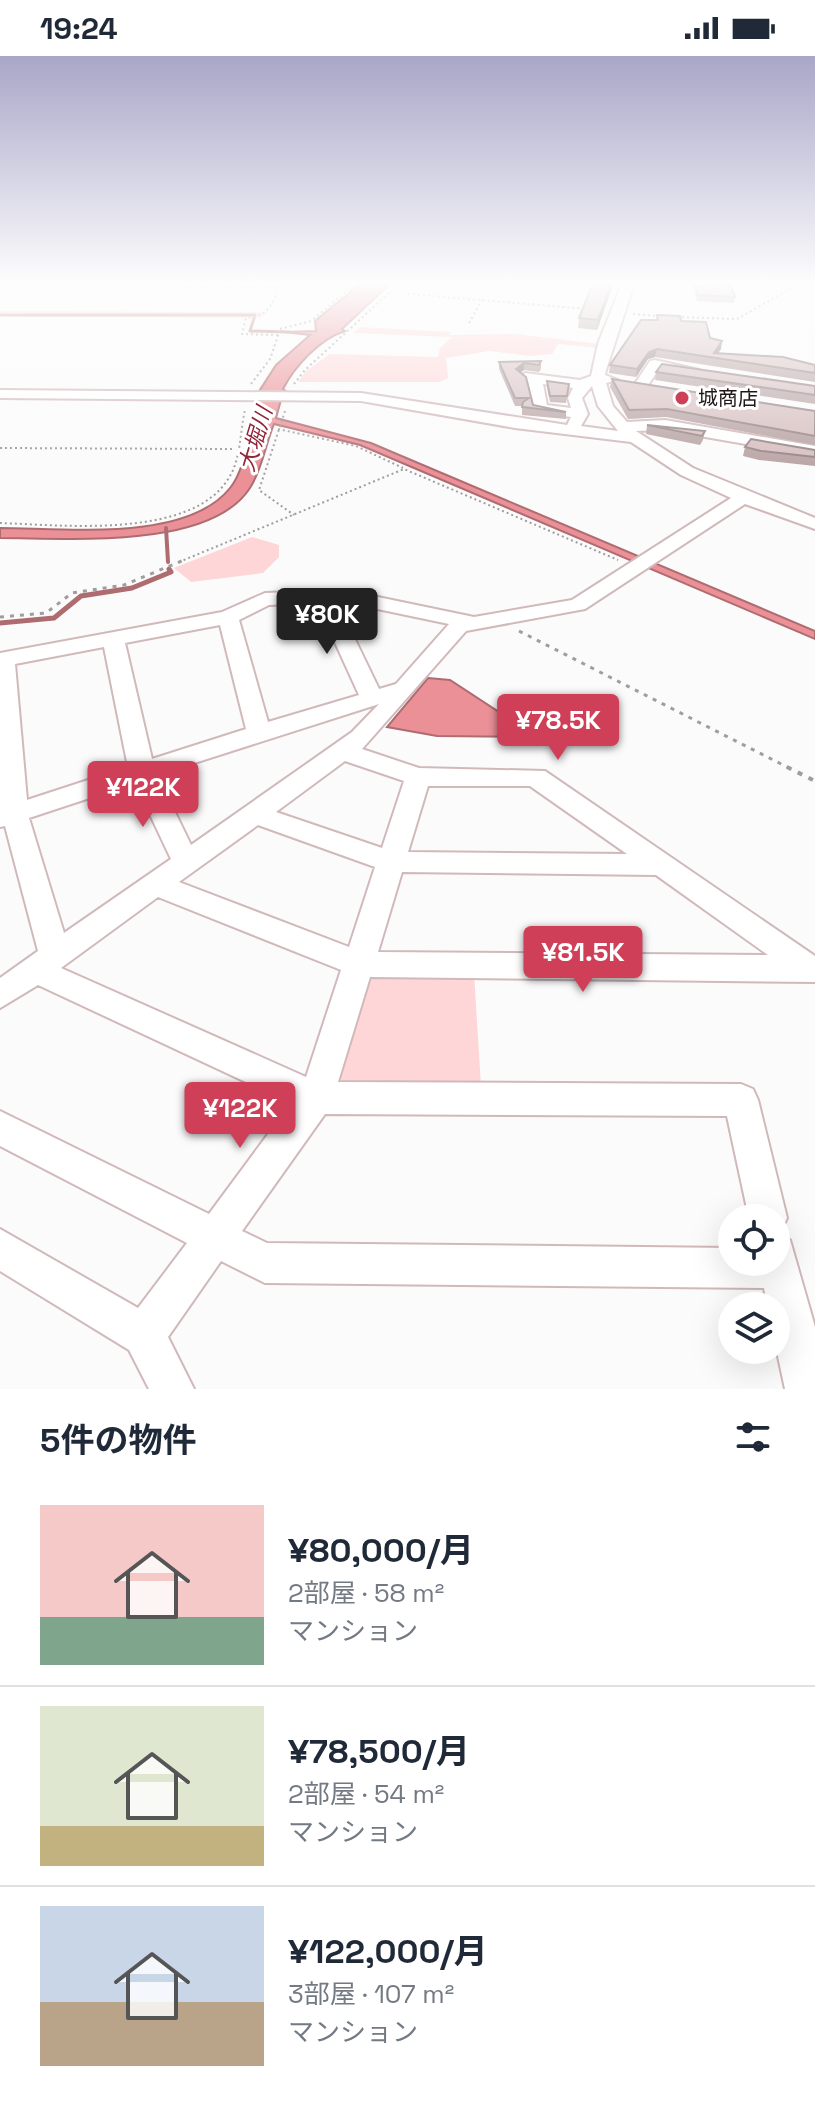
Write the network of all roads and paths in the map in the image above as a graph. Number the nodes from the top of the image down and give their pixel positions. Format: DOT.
graph roads {
  1 [pos="275,343"];
  2 [pos="338,343"];
  3 [pos="609,343"];
  4 [pos="702,371"];
  5 [pos="598,378"];
  6 [pos="582,385"];
  7 [pos="0,394"];
  8 [pos="252,394"];
  9 [pos="289,394"];
  10 [pos="653,402"];
  11 [pos="580,414"];
  12 [pos="282,419"];
  13 [pos="810,427"];
  14 [pos="279,428"];
  15 [pos="571,431"];
  16 [pos="631,432"];
  17 [pos="0,448"];
  18 [pos="235,449"];
  19 [pos="808,450"];
  20 [pos="404,469"];
  21 [pos="744,497"];
  22 [pos="294,515"];
  23 [pos="0,523"];
  24 [pos="815,524"];
  25 [pos="641,564"];
  26 [pos="324,596"];
  27 [pos="0,617"];
  28 [pos="228,617"];
  29 [pos="496,620"];
  30 [pos="468,622"];
  31 [pos="113,637"];
  32 [pos="2,660"];
  33 [pos="404,689"];
  34 [pos="371,696"];
  35 [pos="259,733"];
  36 [pos="344,752"];
  37 [pos="142,771"];
  38 [pos="418,777"];
  39 [pos="815,781"];
  40 [pos="255,814"];
  41 [pos="7,816"];
  42 [pos="186,862"];
  43 [pos="392,862"];
  44 [pos="661,865"];
  45 [pos="154,884"];
  46 [pos="45,963"];
  47 [pos="358,964"];
  48 [pos="812,970"];
  49 [pos="0,995"];
  50 [pos="316,1098"];
  51 [pos="0,1128"];
  52 [pos="765,1204"];
  53 [pos="214,1238"];
  54 [pos="0,1249"];
  55 [pos="718,1261"];
  56 [pos="783,1276"];
  57 [pos="144,1335"];
  58 [pos="806,1347"];
  59 [pos="172,1389"];
  60 [pos="807,1389"];
  1 -- 8 [label="path"];
  2 -- 9 [label="path"];
  3 -- 5 [label="street"];
  4 -- 10 [label="street"];
  5 -- 6 [label="street"];
  5 -- 10 [label="street"];
  5 -- 16 [label="street"];
  6 -- 11 [label="street"];
  6 -- 11 [label="street"];
  7 -- 8 [label="street"];
  8 -- 9 [label="street"];
  8 -- 18 [label="path"];
  9 -- 15 [label="street"];
  10 -- 16 [label="street"];
  10 -- 19 [label="street"];
  11 -- 15 [label="street"];
  12 -- 14 [label="path"];
  13 -- 19 [label="street"];
  14 -- 20 [label="path"];
  14 -- 22 [label="path"];
  15 -- 16 [label="street"];
  16 -- 21 [label="street"];
  17 -- 18 [label="path"];
  18 -- 23 [label="path"];
  20 -- 22 [label="path"];
  20 -- 25 [label="path"];
  21 -- 24 [label="street"];
  21 -- 25 [label="street"];
  22 -- 27 [label="path"];
  25 -- 29 [label="street"];
  26 -- 28 [label="street"];
  26 -- 30 [label="street"];
  26 -- 34 [label="street"];
  28 -- 31 [label="street"];
  28 -- 35 [label="street"];
  29 -- 30 [label="street"];
  29 -- 39 [label="path"];
  30 -- 33 [label="street"];
  31 -- 32 [label="street"];
  31 -- 37 [label="street"];
  32 -- 41 [label="street"];
  33 -- 34 [label="street"];
  33 -- 36 [label="street"];
  34 -- 35 [label="street"];
  35 -- 37 [label="street"];
  36 -- 38 [label="street"];
  36 -- 40 [label="street"];
  37 -- 41 [label="street"];
  37 -- 42 [label="street"];
  38 -- 43 [label="street"];
  38 -- 44 [label="street"];
  40 -- 42 [label="street"];
  40 -- 43 [label="street"];
  41 -- 46 [label="street"];
  42 -- 45 [label="street"];
  43 -- 44 [label="street"];
  43 -- 47 [label="street"];
  44 -- 48 [label="street"];
  45 -- 46 [label="street"];
  45 -- 47 [label="street"];
  46 -- 49 [label="street"];
  46 -- 50 [label="street"];
  47 -- 48 [label="street"];
  47 -- 50 [label="street"];
  50 -- 52 [label="street"];
  50 -- 53 [label="street"];
  51 -- 53 [label="street"];
  53 -- 55 [label="street"];
  53 -- 57 [label="street"];
  54 -- 57 [label="street"];
  56 -- 58 [label="street"];
  57 -- 59 [label="street"];
  58 -- 60 [label="street"];
}
